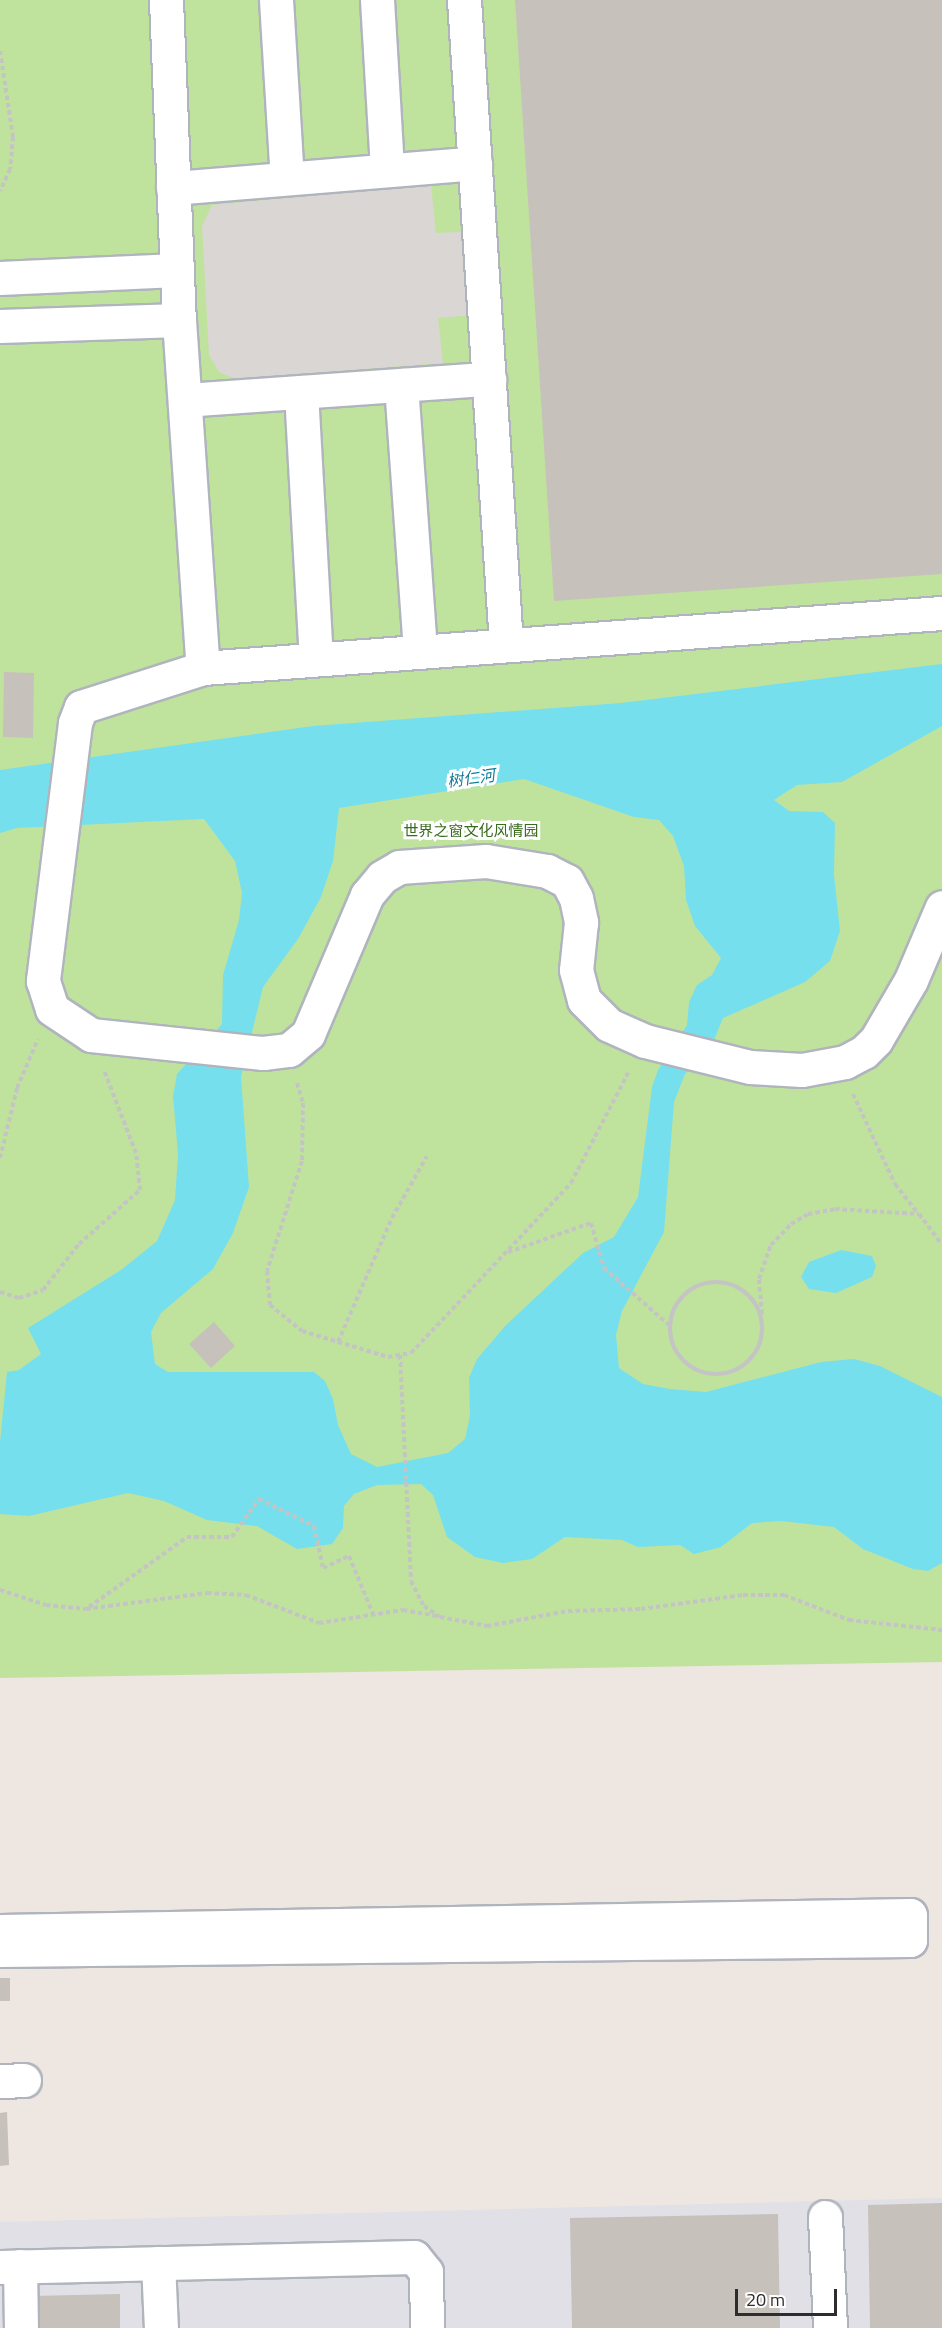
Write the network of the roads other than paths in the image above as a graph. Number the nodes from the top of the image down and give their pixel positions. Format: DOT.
graph roads {
  1 [pos="166,0"];
  2 [pos="276,0"];
  3 [pos="377,0"];
  4 [pos="464,0"];
  5 [pos="475,163"];
  6 [pos="387,170"];
  7 [pos="287,178"];
  8 [pos="173,188"];
  9 [pos="177,270"];
  10 [pos="0,278"];
  11 [pos="179,320"];
  12 [pos="0,326"];
  13 [pos="489,379"];
  14 [pos="401,386"];
  15 [pos="301,392"];
  16 [pos="185,400"];
  17 [pos="942,613"];
  18 [pos="506,644"];
  19 [pos="420,651"];
  20 [pos="316,659"];
  21 [pos="203,668"];
  22 [pos="942,907"];
  23 [pos="0,1931"];
  24 [pos="0,1950"];
  25 [pos="825,2217"];
  26 [pos="158,2263"];
  27 [pos="10,2267"];
  28 [pos="21,2328"];
  29 [pos="161,2328"];
  30 [pos="427,2328"];
  31 [pos="830,2328"];
  1 -- 8 [label="lane"];
  2 -- 7 [label="lane"];
  3 -- 6 [label="lane"];
  4 -- 5 [label="lane"];
  5 -- 6 [label="lane"];
  5 -- 13 [label="lane"];
  6 -- 7 [label="lane"];
  7 -- 8 [label="lane"];
  8 -- 9 [label="lane"];
  9 -- 10 [label="lane"];
  9 -- 11 [label="lane"];
  11 -- 12 [label="lane"];
  11 -- 16 [label="lane"];
  13 -- 14 [label="lane"];
  13 -- 18 [label="lane"];
  14 -- 15 [label="lane"];
  14 -- 19 [label="lane"];
  15 -- 16 [label="lane"];
  15 -- 20 [label="lane"];
  16 -- 21 [label="lane"];
  17 -- 18 [label="lane"];
  18 -- 19 [label="lane"];
  19 -- 20 [label="lane"];
  20 -- 21 [label="lane"];
  21 -- 22 [label="lane"];
  23 -- 24 [label="lane"];
  25 -- 31 [label="lane"];
  26 -- 27 [label="lane"];
  26 -- 29 [label="lane"];
  26 -- 30 [label="lane"];
  27 -- 28 [label="lane"];
}
